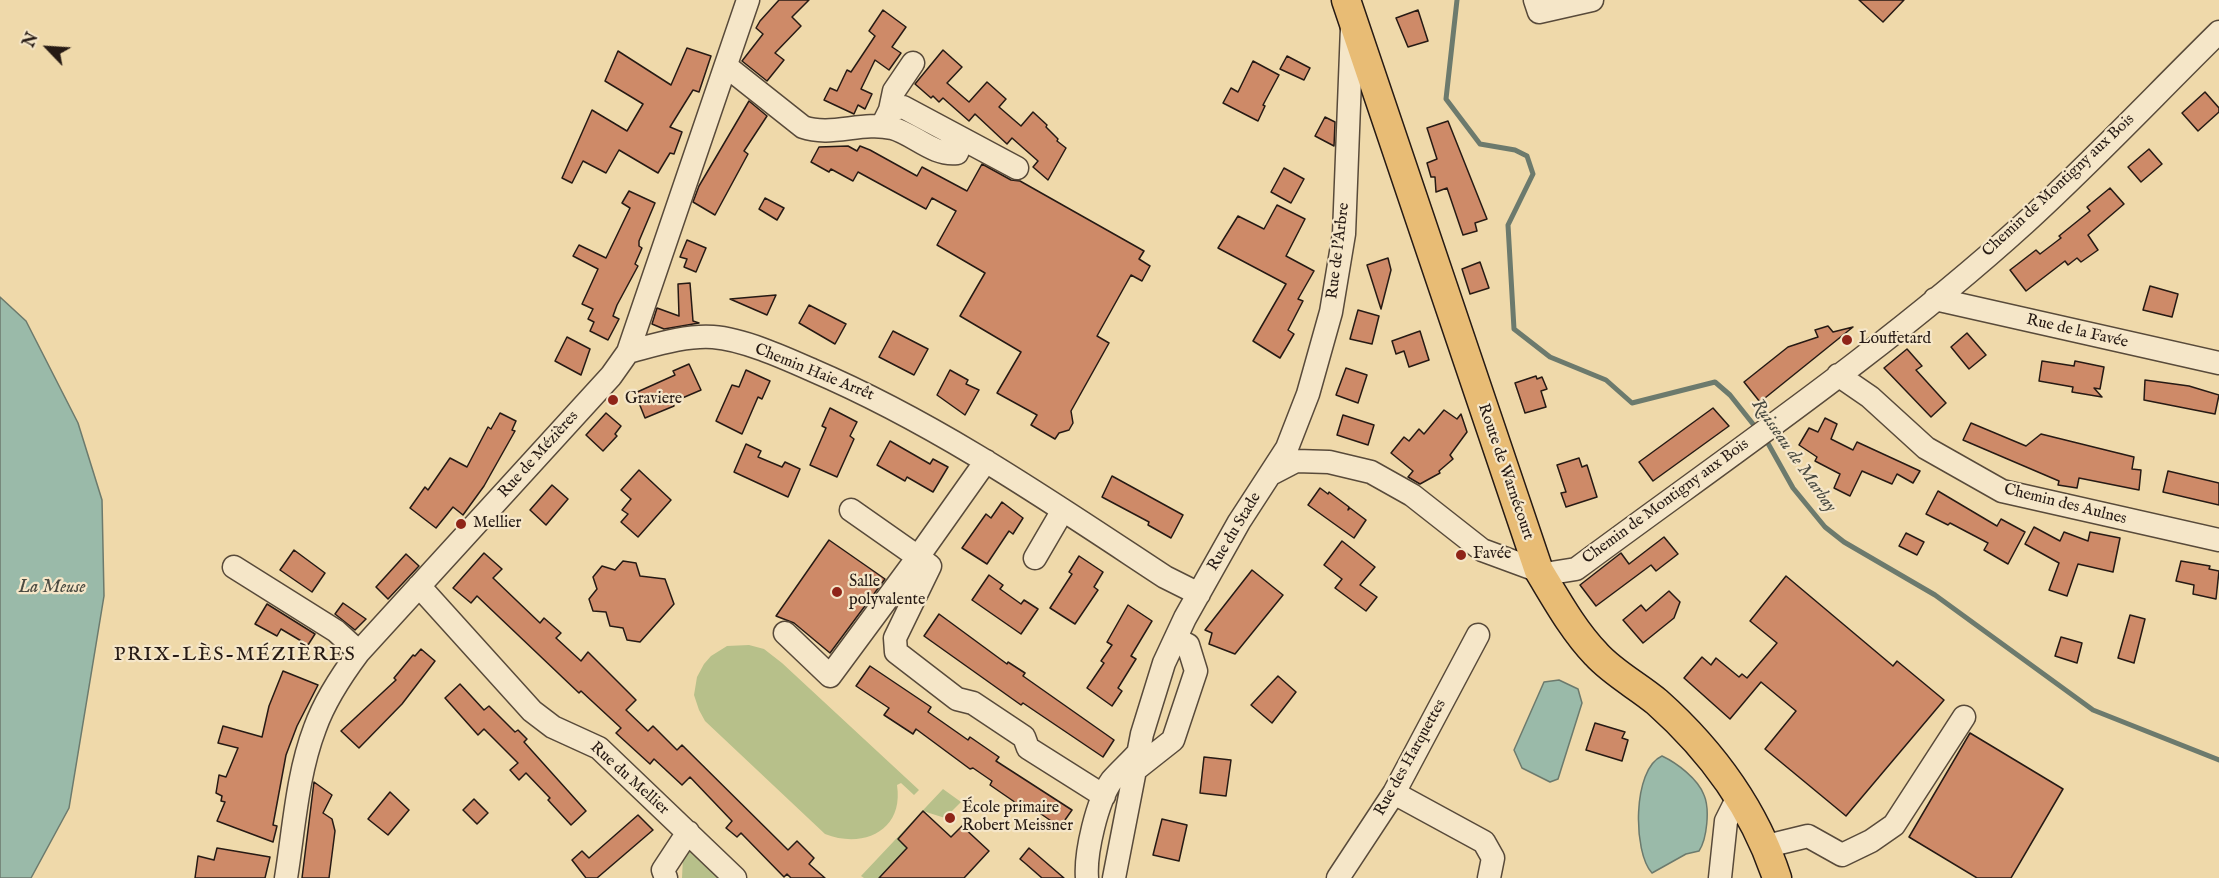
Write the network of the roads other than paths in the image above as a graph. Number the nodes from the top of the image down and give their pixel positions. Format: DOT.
graph roads {
  1 [pos="748,0"];
  2 [pos="1535,0"];
  3 [pos="1592,0"];
  4 [pos="1349,8"];
  5 [pos="2219,32"];
  6 [pos="913,63"];
  7 [pos="726,66"];
  8 [pos="886,118"];
  9 [pos="1017,168"];
  10 [pos="1935,299"];
  11 [pos="628,352"];
  12 [pos="2219,363"];
  13 [pos="1838,375"];
  14 [pos="986,461"];
  15 [pos="1271,474"];
  16 [pos="851,510"];
  17 [pos="1063,510"];
  18 [pos="2219,540"];
  19 [pos="918,557"];
  20 [pos="1035,558"];
  21 [pos="234,567"];
  22 [pos="1539,571"];
  23 [pos="419,586"];
  24 [pos="1199,594"];
  25 [pos="785,633"];
  26 [pos="1479,635"];
  27 [pos="1176,639"];
  28 [pos="358,652"];
  29 [pos="1964,717"];
  30 [pos="1136,762"];
  31 [pos="1394,793"];
  32 [pos="1740,795"];
  33 [pos="1104,796"];
  34 [pos="688,832"];
  35 [pos="1767,846"];
  36 [pos="286,878"];
  37 [pos="666,878"];
  38 [pos="735,878"];
  39 [pos="1087,878"];
  40 [pos="1114,878"];
  41 [pos="1338,878"];
  42 [pos="1489,878"];
  43 [pos="1720,878"];
  44 [pos="1777,878"];
  1 -- 7 [label="street, Rue de Mézières"];
  2 -- 3 [label="street"];
  4 -- 15 [label="street, Rue de l'Arbre"];
  4 -- 22 [label="main road, Route de Warnécourt"];
  5 -- 10 [label="street, Chemin de Montigny aux Bois"];
  6 -- 8 [label="street"];
  7 -- 8 [label="street"];
  7 -- 11 [label="street, Rue de Mézières"];
  8 -- 9 [label="street"];
  10 -- 12 [label="street, Rue de la Favée"];
  10 -- 13 [label="street, Chemin de Montigny aux Bois"];
  11 -- 14 [label="street, Chemin Haie Arrêt"];
  11 -- 23 [label="street, Rue de Mézières"];
  13 -- 18 [label="street, Chemin des Aulnes"];
  13 -- 22 [label="street, Chemin de Montigny aux Bois"];
  14 -- 17 [label="street, Chemin Haie Arrêt"];
  14 -- 19 [label="street"];
  15 -- 22 [label="street, Rue du Stade"];
  15 -- 24 [label="street, Rue du Stade"];
  16 -- 19 [label="street"];
  17 -- 20 [label="street"];
  17 -- 24 [label="street, Chemin Haie Arrêt"];
  19 -- 25 [label="street"];
  19 -- 33 [label="street"];
  21 -- 28 [label="street"];
  22 -- 32 [label="main road, Route de Warnécourt"];
  23 -- 28 [label="street, Rue de Mézières"];
  23 -- 34 [label="street, Rue du Mellier"];
  24 -- 27 [label="street, Rue du Stade"];
  26 -- 31 [label="street, Rue des Harquettes"];
  27 -- 30 [label="street, Rue du Stade"];
  27 -- 30 [label="street"];
  28 -- 36 [label="street, Rue de Mézières"];
  29 -- 35 [label="street"];
  30 -- 33 [label="street"];
  30 -- 40 [label="street, Rue du Stade"];
  31 -- 41 [label="street, Rue des Harquettes"];
  31 -- 42 [label="street"];
  32 -- 35 [label="main road, Route de Warnécourt"];
  32 -- 43 [label="street"];
  33 -- 39 [label="street"];
  34 -- 37 [label="street"];
  34 -- 38 [label="street, Rue du Mellier"];
  35 -- 44 [label="main road, Route de Warnécourt"];
}
